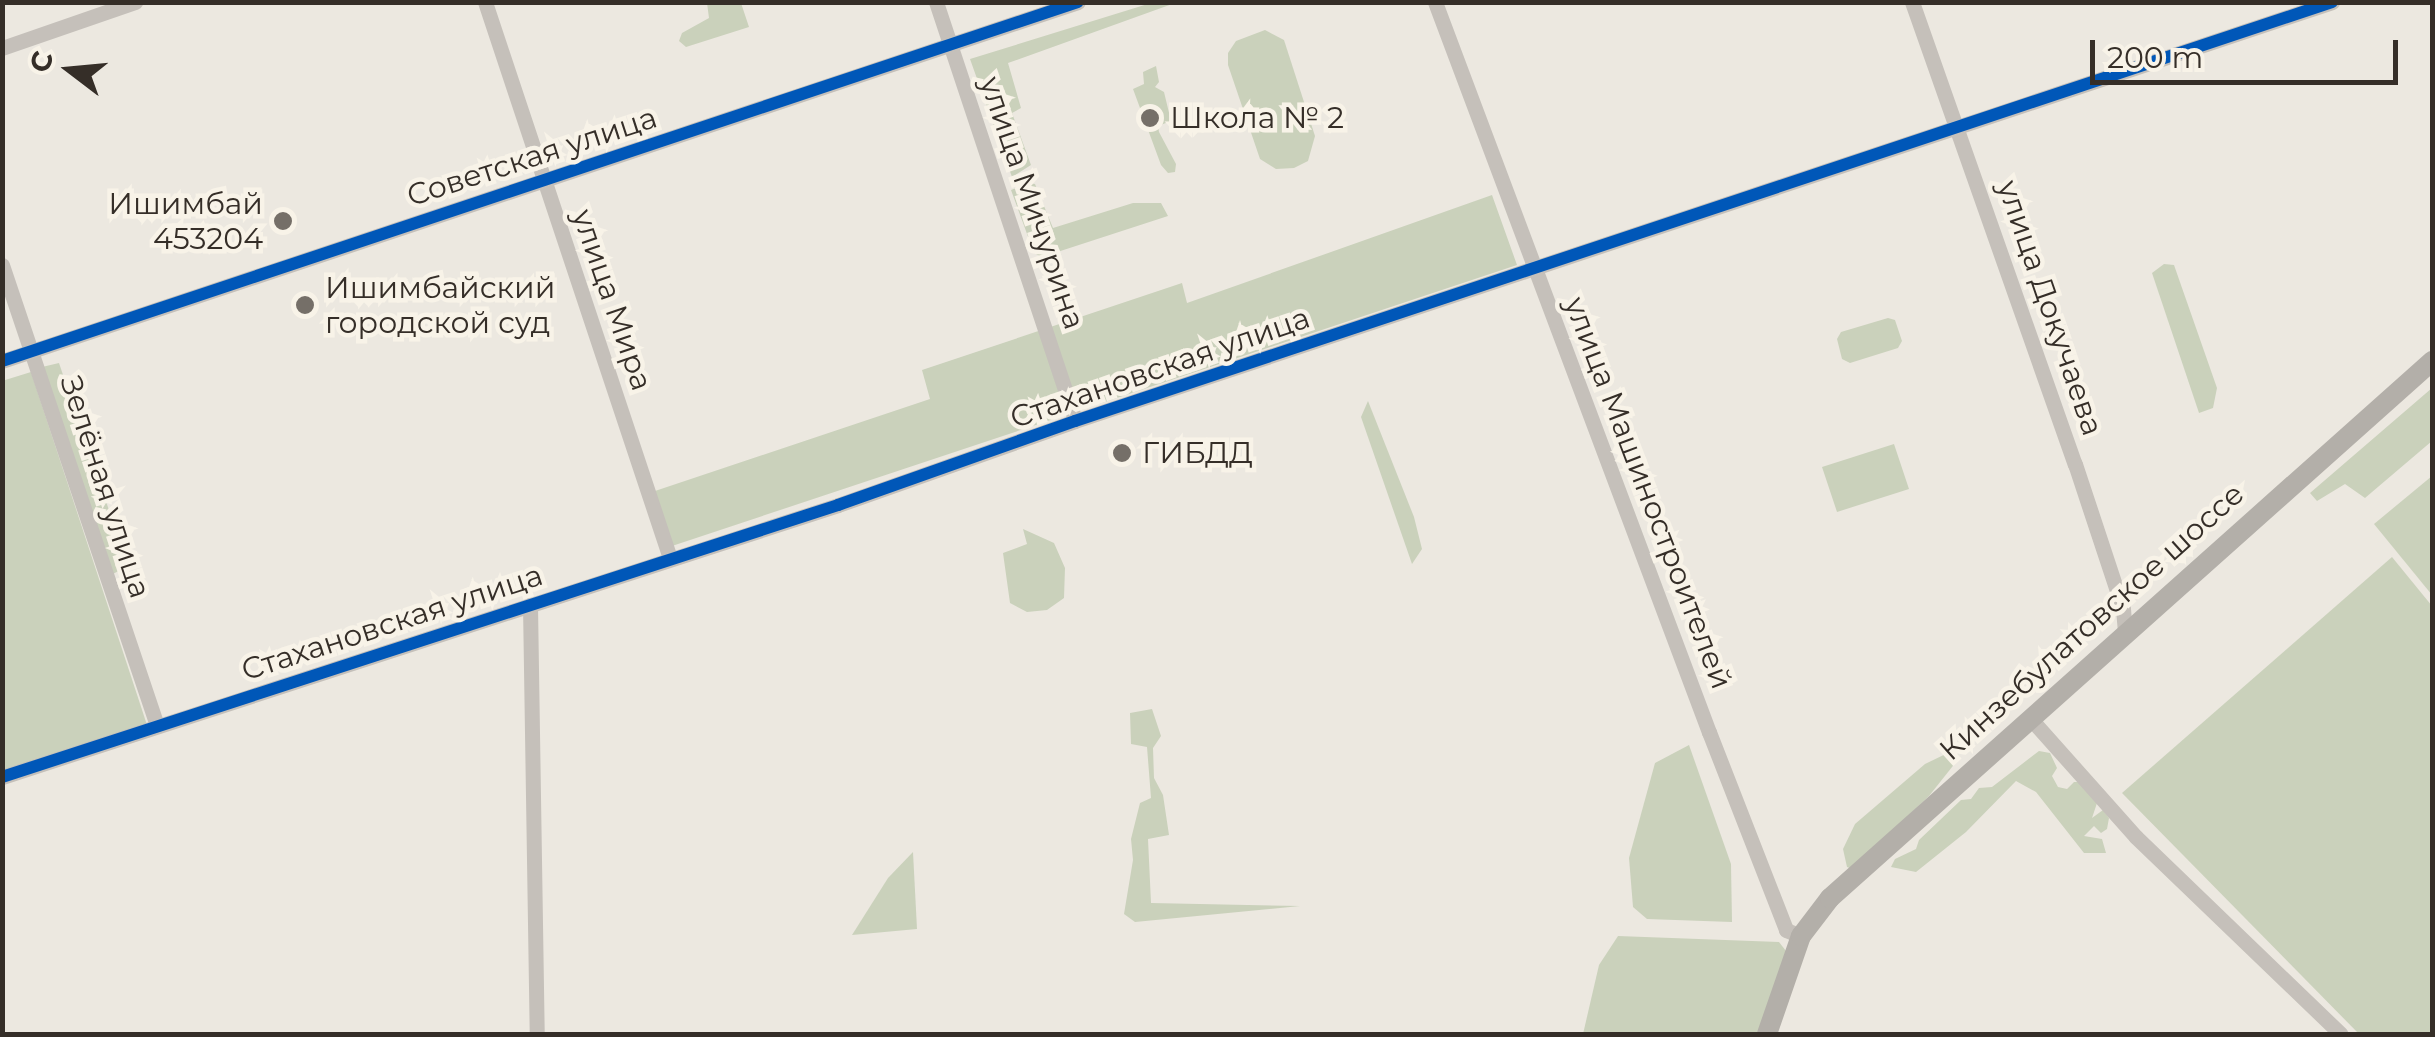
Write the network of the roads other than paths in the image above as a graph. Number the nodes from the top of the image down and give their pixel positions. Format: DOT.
graph roads {
  1 [pos="134,2"];
  2 [pos="484,2"];
  3 [pos="936,2"];
  4 [pos="1078,2"];
  5 [pos="1435,2"];
  6 [pos="1912,2"];
  7 [pos="2332,2"];
  8 [pos="950,45"];
  9 [pos="2,48"];
  10 [pos="1960,128"];
  11 [pos="543,179"];
  12 [pos="2,265"];
  13 [pos="1534,270"];
  14 [pos="31,351"];
  15 [pos="2,361"];
  16 [pos="2432,361"];
  17 [pos="1075,421"];
  18 [pos="670,558"];
  19 [pos="530,605"];
  20 [pos="2125,634"];
  21 [pos="2030,718"];
  22 [pos="157,726"];
  23 [pos="2,777"];
  24 [pos="1801,936"];
  25 [pos="538,1034"];
  26 [pos="1767,1034"];
  27 [pos="2341,1034"];
  1 -- 9 [label="street"];
  2 -- 11 [label="street, улица Мира"];
  3 -- 8 [label="street, улица Мичурина"];
  4 -- 8 [label="street, Советская улица"];
  5 -- 13 [label="street, улица Машиностроителей"];
  6 -- 10 [label="street, улица Докучаева"];
  7 -- 10 [label="street, Стахановская улица"];
  8 -- 11 [label="street, Советская улица"];
  8 -- 17 [label="street, улица Мичурина"];
  10 -- 13 [label="street, Стахановская улица"];
  10 -- 20 [label="street, улица Докучаева"];
  11 -- 14 [label="street, Советская улица"];
  11 -- 18 [label="street, улица Мира"];
  12 -- 14 [label="street, Зелёная улица"];
  13 -- 17 [label="street, Стахановская улица"];
  13 -- 24 [label="street, улица Машиностроителей"];
  14 -- 15 [label="street, Советская улица"];
  14 -- 22 [label="street, Зелёная улица"];
  16 -- 20 [label="main road, Кинзебулатовское шоссе"];
  17 -- 18 [label="street, Стахановская улица"];
  18 -- 19 [label="street, Стахановская улица"];
  19 -- 22 [label="street, Стахановская улица"];
  19 -- 25 [label="street"];
  20 -- 21 [label="main road, Кинзебулатовское шоссе"];
  21 -- 24 [label="main road, Кинзебулатовское шоссе"];
  21 -- 27 [label="street"];
  22 -- 23 [label="street, Стахановская улица"];
  24 -- 26 [label="main road, Кинзебулатовское шоссе"];
}
